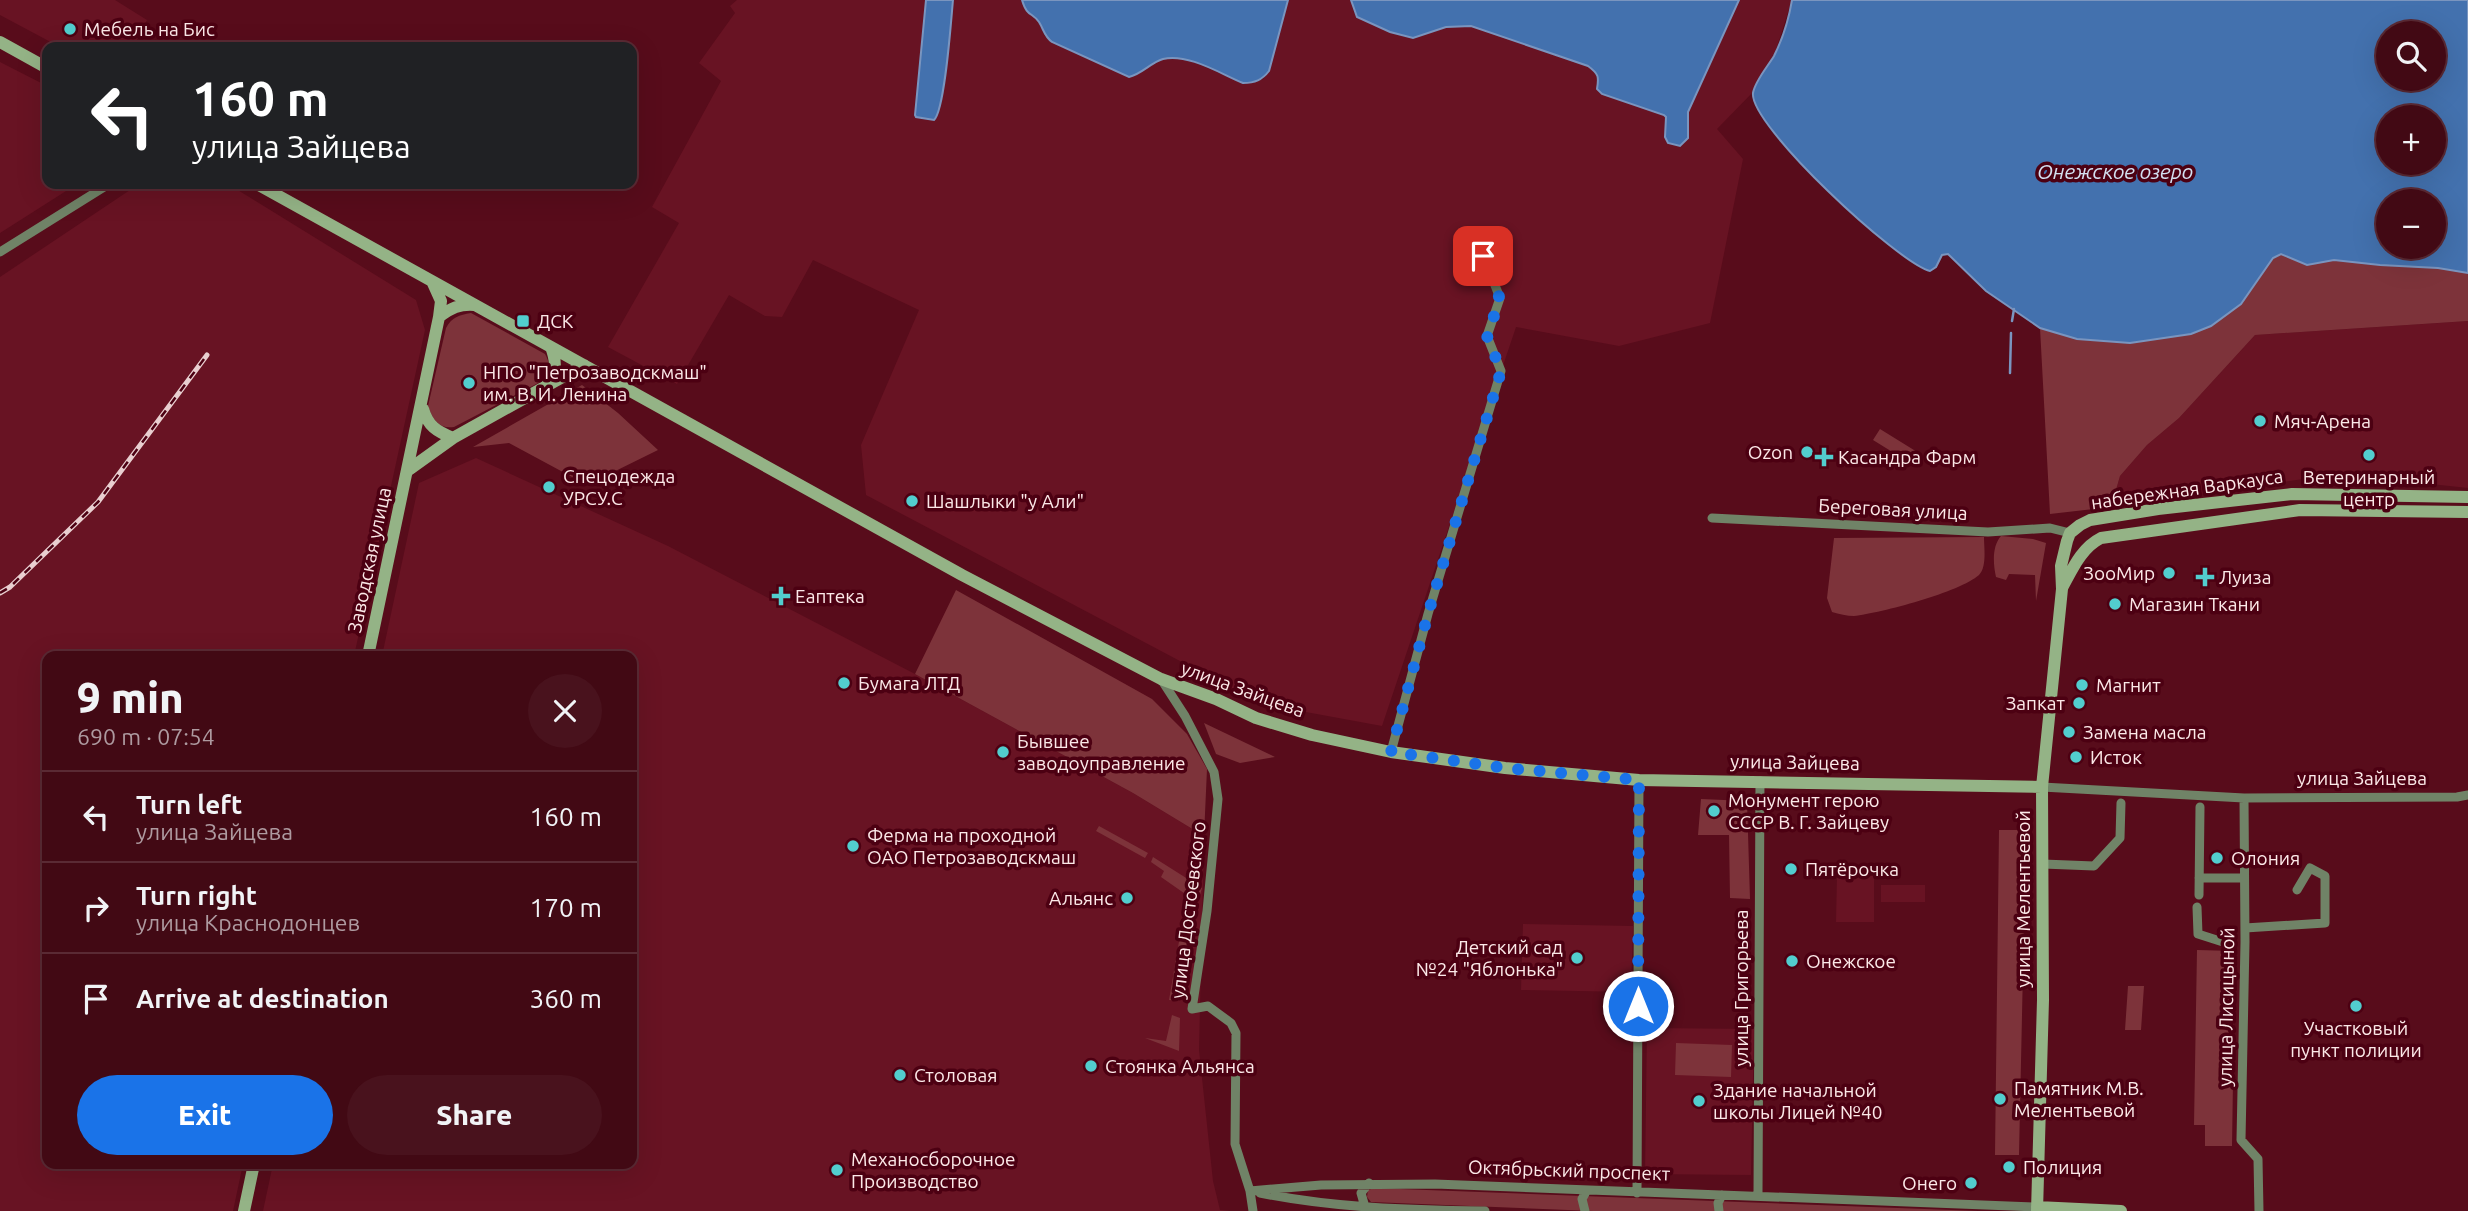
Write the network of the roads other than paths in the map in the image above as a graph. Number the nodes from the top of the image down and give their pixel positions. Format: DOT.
graph roads {
  1 [pos="0,42"];
  2 [pos="42,65"];
  3 [pos="101,189"];
  4 [pos="266,189"];
  5 [pos="1475,234"];
  6 [pos="0,252"];
  7 [pos="432,281"];
  8 [pos="475,305"];
  9 [pos="439,317"];
  10 [pos="551,347"];
  11 [pos="584,365"];
  12 [pos="548,386"];
  13 [pos="422,405"];
  14 [pos="453,438"];
  15 [pos="407,471"];
  16 [pos="2468,497"];
  17 [pos="2468,512"];
  18 [pos="1713,518"];
  19 [pos="2075,529"];
  20 [pos="2089,546"];
  21 [pos="2062,589"];
  22 [pos="369,651"];
  23 [pos="1161,679"];
  24 [pos="1391,752"];
  25 [pos="1639,780"];
  26 [pos="1760,780"];
  27 [pos="2042,787"];
  28 [pos="2468,795"];
  29 [pos="2244,798"];
  30 [pos="2120,803"];
  31 [pos="2200,807"];
  32 [pos="2043,864"];
  33 [pos="2199,878"];
  34 [pos="2244,878"];
  35 [pos="2297,890"];
  36 [pos="2199,895"];
  37 [pos="2197,908"];
  38 [pos="2245,928"];
  39 [pos="2223,942"];
  40 [pos="253,1169"];
  41 [pos="1369,1183"];
  42 [pos="1587,1190"];
  43 [pos="1250,1191"];
  44 [pos="1637,1193"];
  45 [pos="1722,1195"];
  46 [pos="1758,1195"];
  47 [pos="1880,1201"];
  48 [pos="1365,1207"];
  49 [pos="2037,1209"];
  50 [pos="244,1211"];
  51 [pos="1252,1211"];
  52 [pos="1485,1211"];
  53 [pos="1586,1211"];
  54 [pos="1719,1211"];
  55 [pos="1884,1211"];
  56 [pos="2121,1211"];
  57 [pos="2259,1211"];
  1 -- 2 [label="main road"];
  3 -- 6 [label="street"];
  4 -- 7 [label="main road, улица Зайцева"];
  5 -- 24 [label="street"];
  7 -- 8 [label="main road, улица Зайцева"];
  7 -- 9 [label="main road"];
  8 -- 9 [label="main road"];
  8 -- 10 [label="main road, улица Зайцева"];
  9 -- 13 [label="main road, Заводская улица"];
  10 -- 11 [label="main road, улица Зайцева"];
  10 -- 12 [label="main road"];
  11 -- 12 [label="main road"];
  11 -- 23 [label="main road, улица Зайцева"];
  12 -- 14 [label="main road"];
  13 -- 14 [label="main road"];
  13 -- 15 [label="main road, Заводская улица"];
  14 -- 15 [label="main road"];
  15 -- 22 [label="main road, Заводская улица"];
  16 -- 19 [label="main road, набережная Варкауса"];
  17 -- 20 [label="main road, набережная Варкауса"];
  18 -- 19 [label="street, Береговая улица"];
  19 -- 20 [label="main road"];
  19 -- 21 [label="main road"];
  20 -- 21 [label="main road"];
  21 -- 27 [label="main road, улица Мелентьевой"];
  23 -- 24 [label="main road, улица Зайцева"];
  23 -- 43 [label="street, улица Достоевского"];
  24 -- 25 [label="main road, улица Зайцева"];
  25 -- 26 [label="main road, улица Зайцева"];
  25 -- 44 [label="street"];
  26 -- 27 [label="main road, улица Зайцева"];
  26 -- 46 [label="street, улица Григорьева"];
  27 -- 29 [label="street, улица Зайцева"];
  27 -- 32 [label="main road, улица Мелентьевой"];
  28 -- 29 [label="street, улица Зайцева"];
  29 -- 34 [label="street, улица Лисицыной"];
  30 -- 32 [label="street"];
  31 -- 33 [label="street"];
  32 -- 49 [label="main road, улица Мелентьевой"];
  33 -- 34 [label="street"];
  33 -- 36 [label="street"];
  34 -- 38 [label="street, улица Лисицыной"];
  35 -- 38 [label="street"];
  37 -- 39 [label="street"];
  38 -- 57 [label="street, улица Лисицыной"];
  40 -- 50 [label="main road"];
  41 -- 42 [label="street, Октябрьский проспект"];
  41 -- 43 [label="street, Октябрьский проспект"];
  41 -- 48 [label="street"];
  42 -- 44 [label="street, Октябрьский проспект"];
  42 -- 53 [label="street"];
  43 -- 48 [label="street"];
  43 -- 51 [label="street, улица Достоевского"];
  44 -- 45 [label="street, Октябрьский проспект"];
  45 -- 46 [label="street, Октябрьский проспект"];
  45 -- 54 [label="street"];
  46 -- 47 [label="street, Октябрьский проспект"];
  47 -- 49 [label="street, Октябрьский проспект"];
  47 -- 55 [label="street"];
  48 -- 52 [label="street"];
  49 -- 56 [label="main road, Октябрьский проспект"];
}
